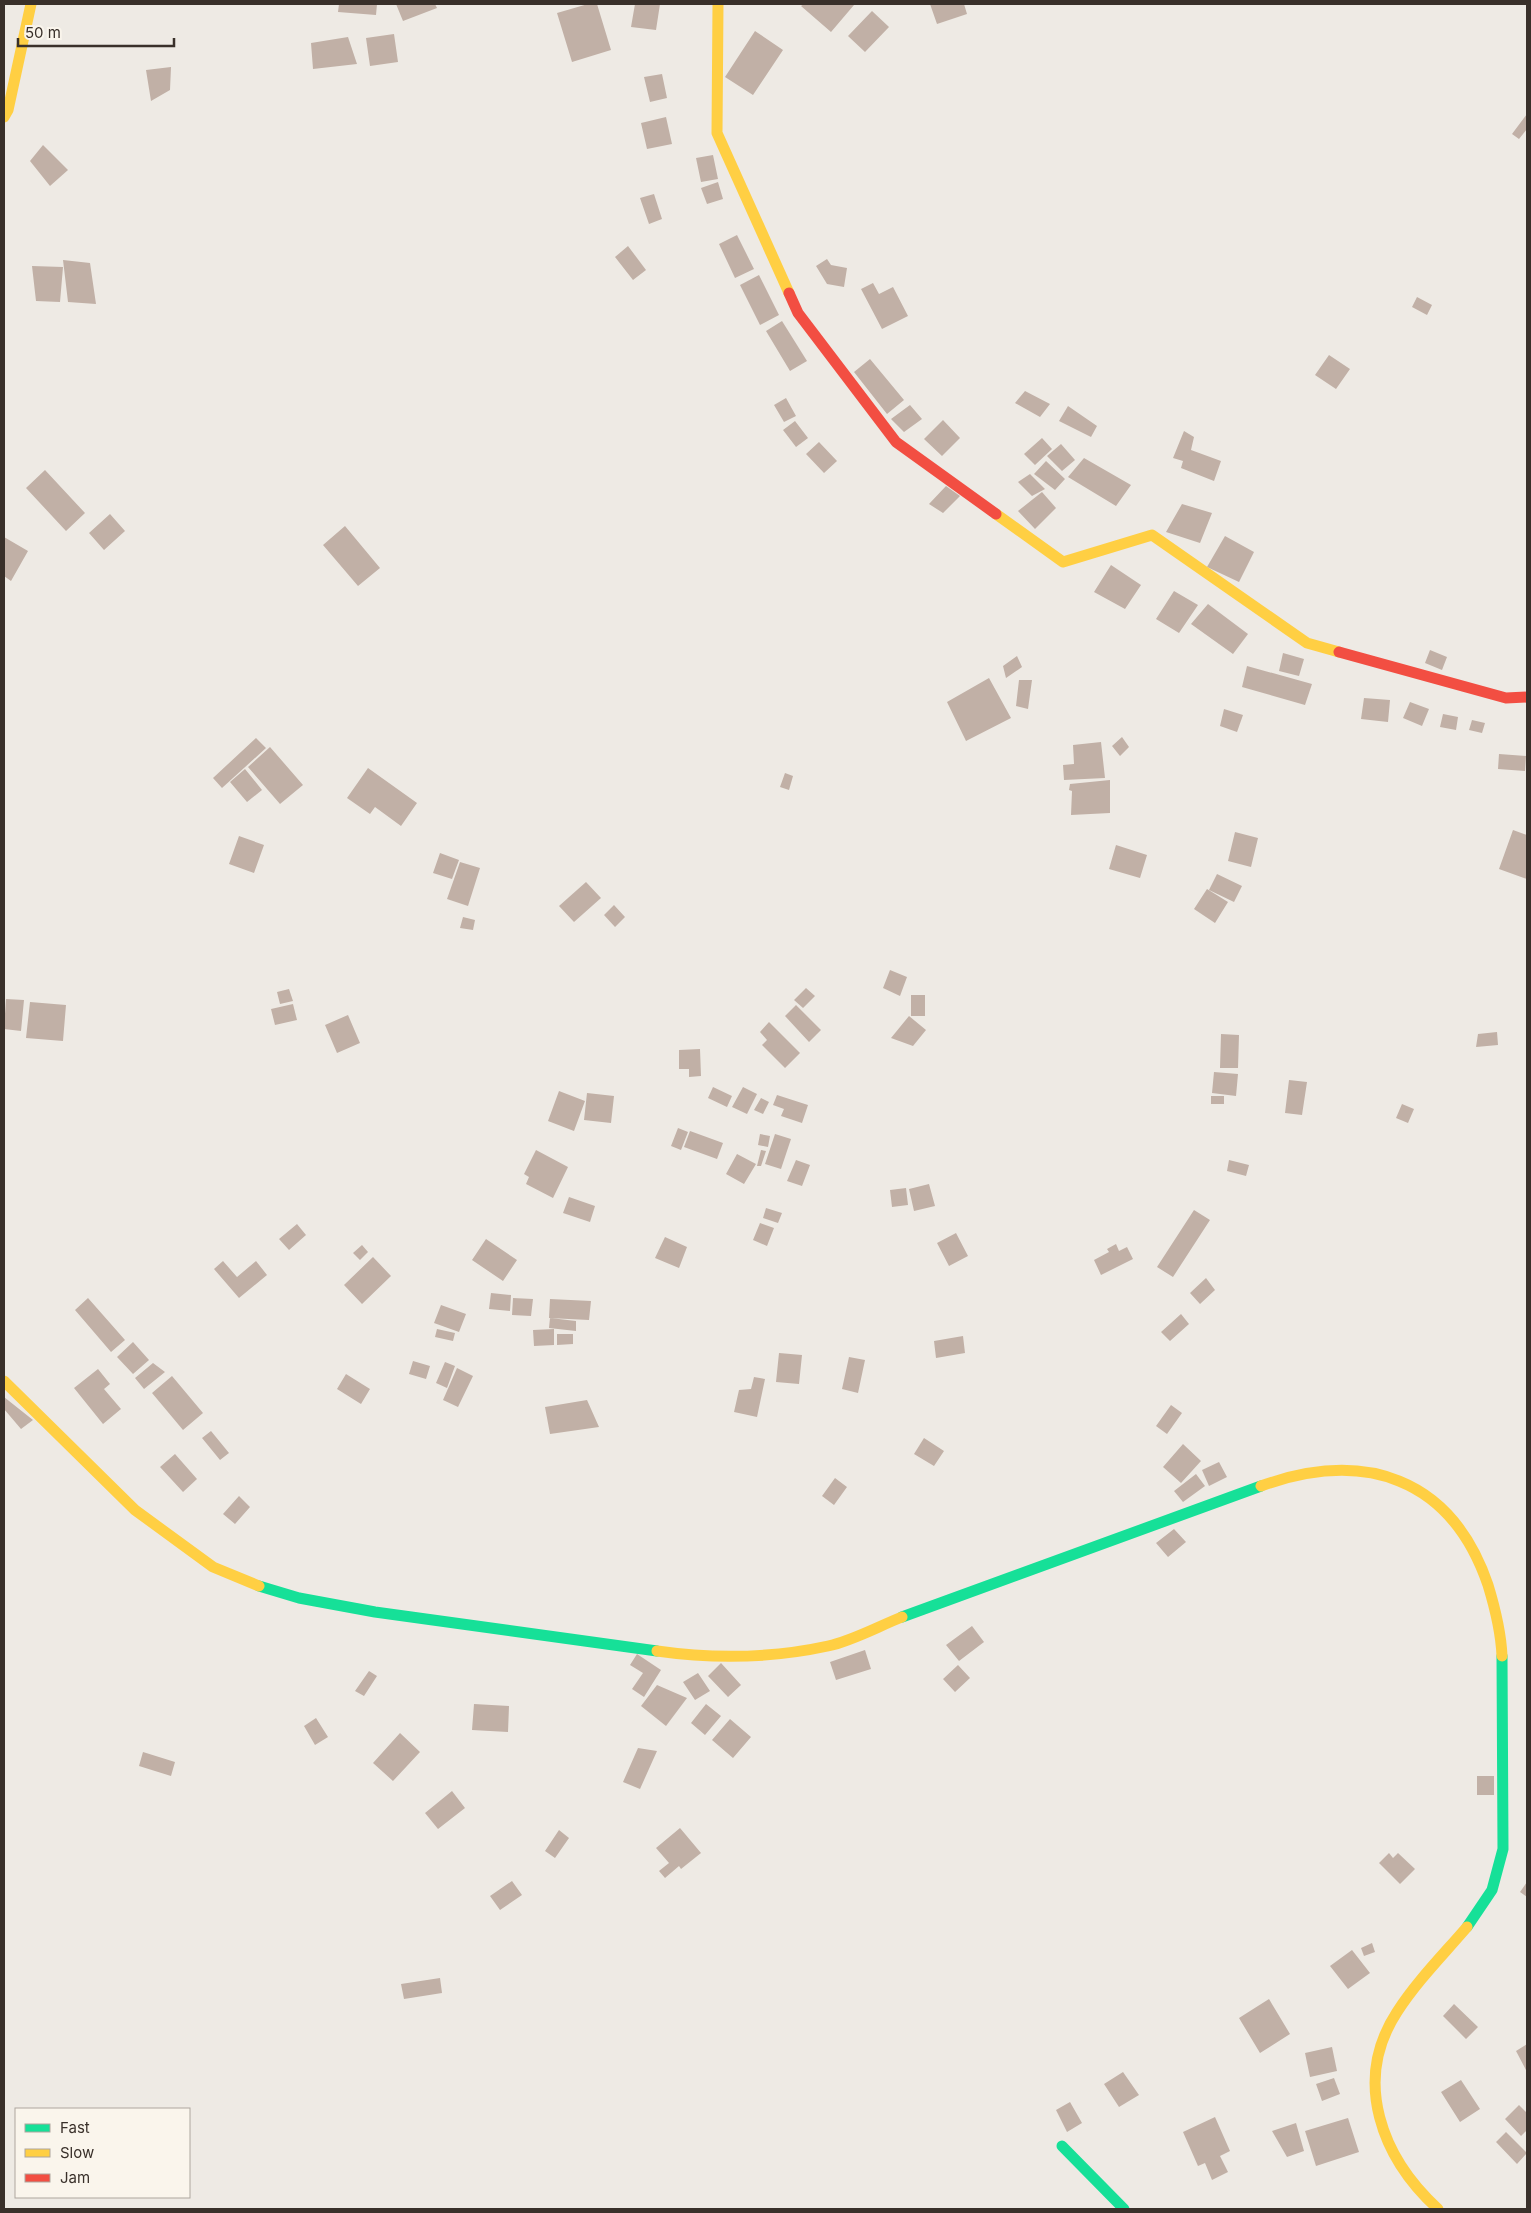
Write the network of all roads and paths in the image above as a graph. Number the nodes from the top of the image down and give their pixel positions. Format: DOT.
graph roads {
  1 [pos="31,4"];
  2 [pos="718,4"];
  3 [pos="4,117"];
  4 [pos="1527,697"];
  5 [pos="4,1381"];
  6 [pos="1062,2146"];
  7 [pos="1124,2209"];
  8 [pos="1438,2209"];
  1 -- 3 [label="street"];
  2 -- 4 [label="street"];
  5 -- 8 [label="street"];
  6 -- 7 [label="street"];
}
